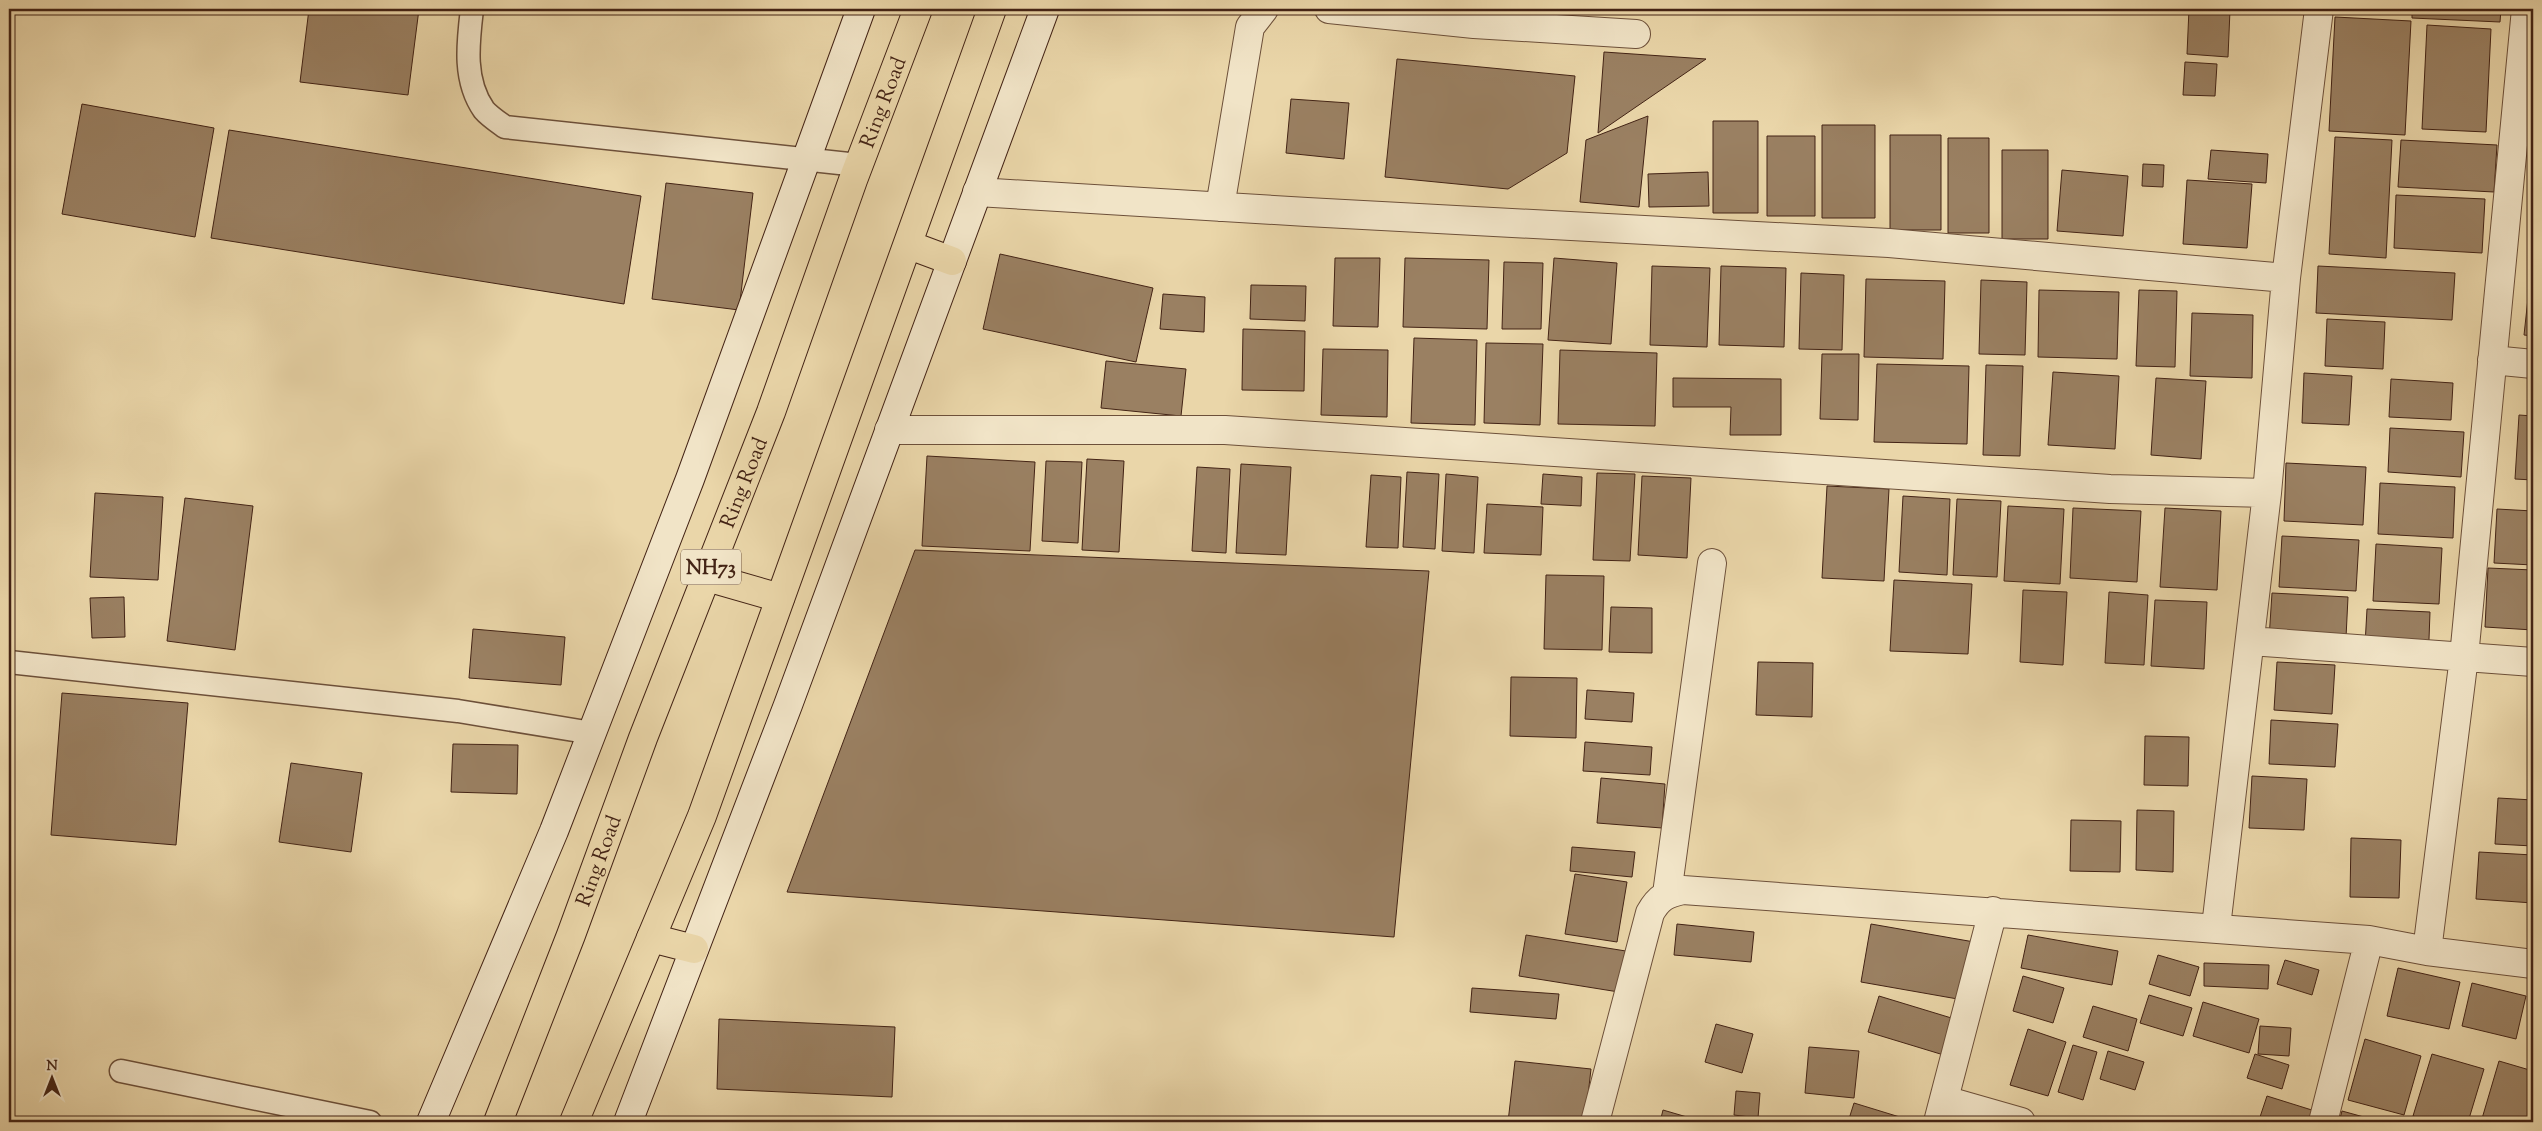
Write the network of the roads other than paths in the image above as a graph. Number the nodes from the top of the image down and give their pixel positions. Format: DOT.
graph roads {
  1 [pos="472,9"];
  2 [pos="861,9"];
  3 [pos="918,9"];
  4 [pos="992,9"];
  5 [pos="1045,9"];
  6 [pos="1264,9"];
  7 [pos="1329,9"];
  8 [pos="2319,9"];
  9 [pos="2526,9"];
  10 [pos="1476,16"];
  11 [pos="1636,34"];
  12 [pos="806,160"];
  13 [pos="858,165"];
  14 [pos="977,192"];
  15 [pos="1220,207"];
  16 [pos="909,245"];
  17 [pos="952,260"];
  18 [pos="2286,278"];
  19 [pos="2492,360"];
  20 [pos="2533,364"];
  21 [pos="889,430"];
  22 [pos="2267,493"];
  23 [pos="1712,563"];
  24 [pos="707,577"];
  25 [pos="780,598"];
  26 [pos="2250,641"];
  27 [pos="2464,657"];
  28 [pos="9,662"];
  29 [pos="2533,662"];
  30 [pos="592,733"];
  31 [pos="1667,894"];
  32 [pos="1993,912"];
  33 [pos="2216,927"];
  34 [pos="651,938"];
  35 [pos="2368,940"];
  36 [pos="694,949"];
  37 [pos="2427,950"];
  38 [pos="2533,964"];
  39 [pos="121,1071"];
  40 [pos="1941,1111"];
  41 [pos="370,1122"];
  42 [pos="431,1122"];
  43 [pos="498,1122"];
  44 [pos="574,1122"];
  45 [pos="628,1122"];
  46 [pos="1595,1122"];
  47 [pos="2021,1122"];
  48 [pos="2323,1122"];
  1 -- 12 [label="lane"];
  2 -- 12 [label="street"];
  3 -- 13 [label="highway, Ring Road / NH73"];
  4 -- 16 [label="highway"];
  5 -- 14 [label="street"];
  6 -- 15 [label="street"];
  7 -- 10 [label="street"];
  8 -- 18 [label="street"];
  9 -- 19 [label="street"];
  10 -- 11 [label="street"];
  12 -- 13 [label="lane"];
  12 -- 30 [label="street"];
  13 -- 24 [label="highway, Ring Road / NH73"];
  14 -- 15 [label="street"];
  14 -- 17 [label="street"];
  15 -- 18 [label="street"];
  16 -- 17 [label="highway"];
  16 -- 25 [label="highway"];
  17 -- 21 [label="street"];
  18 -- 22 [label="street"];
  19 -- 20 [label="street"];
  19 -- 27 [label="street"];
  21 -- 22 [label="street"];
  21 -- 36 [label="street"];
  22 -- 26 [label="street"];
  23 -- 31 [label="street"];
  24 -- 25 [label="highway"];
  24 -- 43 [label="highway, Ring Road / NH73"];
  25 -- 34 [label="highway"];
  26 -- 27 [label="street"];
  26 -- 33 [label="street"];
  27 -- 29 [label="street"];
  27 -- 37 [label="street"];
  28 -- 30 [label="lane"];
  30 -- 42 [label="street"];
  31 -- 32 [label="street"];
  31 -- 46 [label="street"];
  32 -- 33 [label="street"];
  32 -- 40 [label="street"];
  33 -- 35 [label="street"];
  34 -- 36 [label="highway"];
  34 -- 44 [label="highway"];
  35 -- 37 [label="street"];
  35 -- 48 [label="street"];
  36 -- 45 [label="street"];
  37 -- 38 [label="street"];
  39 -- 41 [label="lane"];
  40 -- 47 [label="street"];
}
